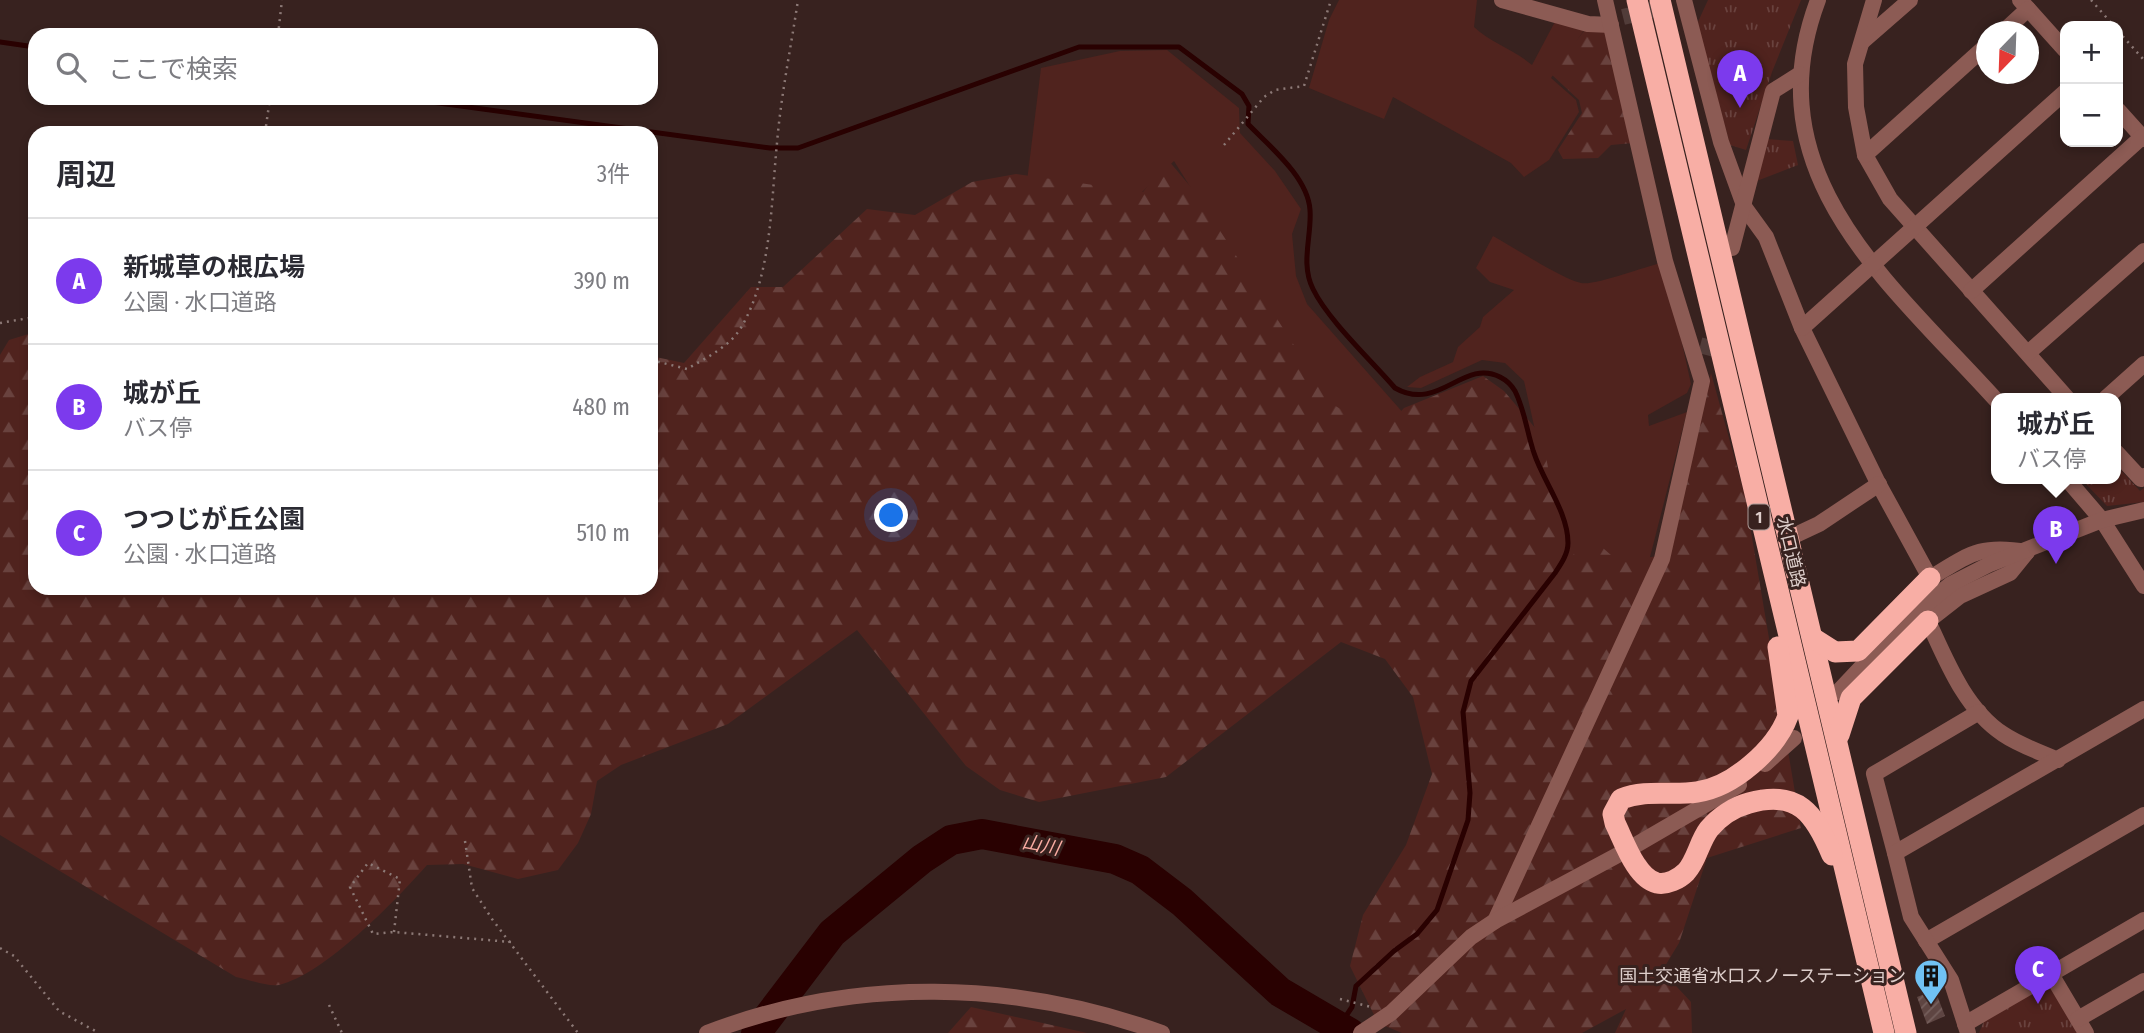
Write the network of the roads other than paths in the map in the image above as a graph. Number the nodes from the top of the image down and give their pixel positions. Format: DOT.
graph roads {
  1 [pos="1502,0"];
  2 [pos="1605,0"];
  3 [pos="1637,0"];
  4 [pos="1818,0"];
  5 [pos="1874,0"];
  6 [pos="1910,0"];
  7 [pos="1675,2"];
  8 [pos="2024,4"];
  9 [pos="1615,21"];
  10 [pos="2011,21"];
  11 [pos="1863,41"];
  12 [pos="2060,44"];
  13 [pos="1976,55"];
  14 [pos="1800,74"];
  15 [pos="2060,97"];
  16 [pos="2123,116"];
  17 [pos="2143,138"];
  18 [pos="1865,155"];
  19 [pos="1745,208"];
  20 [pos="1914,228"];
  21 [pos="1732,248"];
  22 [pos="2144,251"];
  23 [pos="1873,264"];
  24 [pos="1971,291"];
  25 [pos="1802,328"];
  26 [pos="2028,354"];
  27 [pos="2144,364"];
  28 [pos="1991,393"];
  29 [pos="2063,393"];
  30 [pos="2112,393"];
  31 [pos="2121,457"];
  32 [pos="2144,476"];
  33 [pos="1879,484"];
  34 [pos="2071,484"];
  35 [pos="2144,510"];
  36 [pos="2102,520"];
  37 [pos="1787,538"];
  38 [pos="2027,552"];
  39 [pos="1930,578"];
  40 [pos="2144,586"];
  41 [pos="1777,593"];
  42 [pos="1928,621"];
  43 [pos="1813,638"];
  44 [pos="1838,692"];
  45 [pos="2144,709"];
  46 [pos="1979,712"];
  47 [pos="1794,738"];
  48 [pos="1837,739"];
  49 [pos="2058,760"];
  50 [pos="2144,815"];
  51 [pos="1629,849"];
  52 [pos="1895,853"];
  53 [pos="1847,877"];
  54 [pos="2144,920"];
  55 [pos="1495,921"];
  56 [pos="1926,941"];
  57 [pos="2050,974"];
  58 [pos="2144,981"];
  59 [pos="2082,1026"];
  60 [pos="1966,1028"];
  61 [pos="1364,1031"];
  62 [pos="707,1033"];
  63 [pos="1162,1033"];
  64 [pos="1884,1033"];
  65 [pos="1906,1033"];
  1 -- 9 [label="street"];
  2 -- 9 [label="street"];
  3 -- 41 [label="highway, 水口道路 / 1"];
  4 -- 14 [label="street"];
  5 -- 11 [label="street"];
  6 -- 11 [label="street"];
  7 -- 19 [label="street"];
  7 -- 37 [label="highway, 水口道路 / 1"];
  8 -- 10 [label="street"];
  8 -- 12 [label="street"];
  9 -- 55 [label="street"];
  11 -- 18 [label="street"];
  13 -- 18 [label="street"];
  14 -- 19 [label="street"];
  14 -- 23 [label="street"];
  15 -- 20 [label="street"];
  16 -- 17 [label="street"];
  17 -- 24 [label="street"];
  18 -- 20 [label="street"];
  19 -- 21 [label="street"];
  19 -- 25 [label="street"];
  20 -- 23 [label="street"];
  20 -- 24 [label="street"];
  22 -- 26 [label="street"];
  23 -- 25 [label="street"];
  23 -- 28 [label="street"];
  24 -- 26 [label="street"];
  25 -- 33 [label="street"];
  26 -- 29 [label="street"];
  27 -- 30 [label="street"];
  31 -- 32 [label="street"];
  33 -- 37 [label="street"];
  33 -- 39 [label="street"];
  34 -- 36 [label="street"];
  35 -- 36 [label="street"];
  36 -- 38 [label="street"];
  36 -- 40 [label="street"];
  37 -- 43 [label="highway, 水口道路 / 1"];
  38 -- 39 [label="street"];
  38 -- 42 [label="street"];
  38 -- 44 [label="street"];
  39 -- 43 [label="highway"];
  41 -- 51 [label="highway"];
  41 -- 53 [label="highway, 水口道路 / 1"];
  42 -- 46 [label="street"];
  42 -- 48 [label="highway"];
  43 -- 48 [label="highway, 水口道路 / 1"];
  45 -- 49 [label="street"];
  46 -- 49 [label="street"];
  46 -- 52 [label="street"];
  47 -- 51 [label="street"];
  48 -- 65 [label="highway, 水口道路 / 1"];
  49 -- 52 [label="street"];
  50 -- 56 [label="street"];
  51 -- 53 [label="highway"];
  51 -- 55 [label="street"];
  52 -- 56 [label="street"];
  53 -- 64 [label="highway, 水口道路 / 1"];
  54 -- 57 [label="street"];
  55 -- 61 [label="street"];
  56 -- 60 [label="street"];
  57 -- 59 [label="street"];
  57 -- 60 [label="street"];
  58 -- 59 [label="street"];
  62 -- 63 [label="street"];
}
